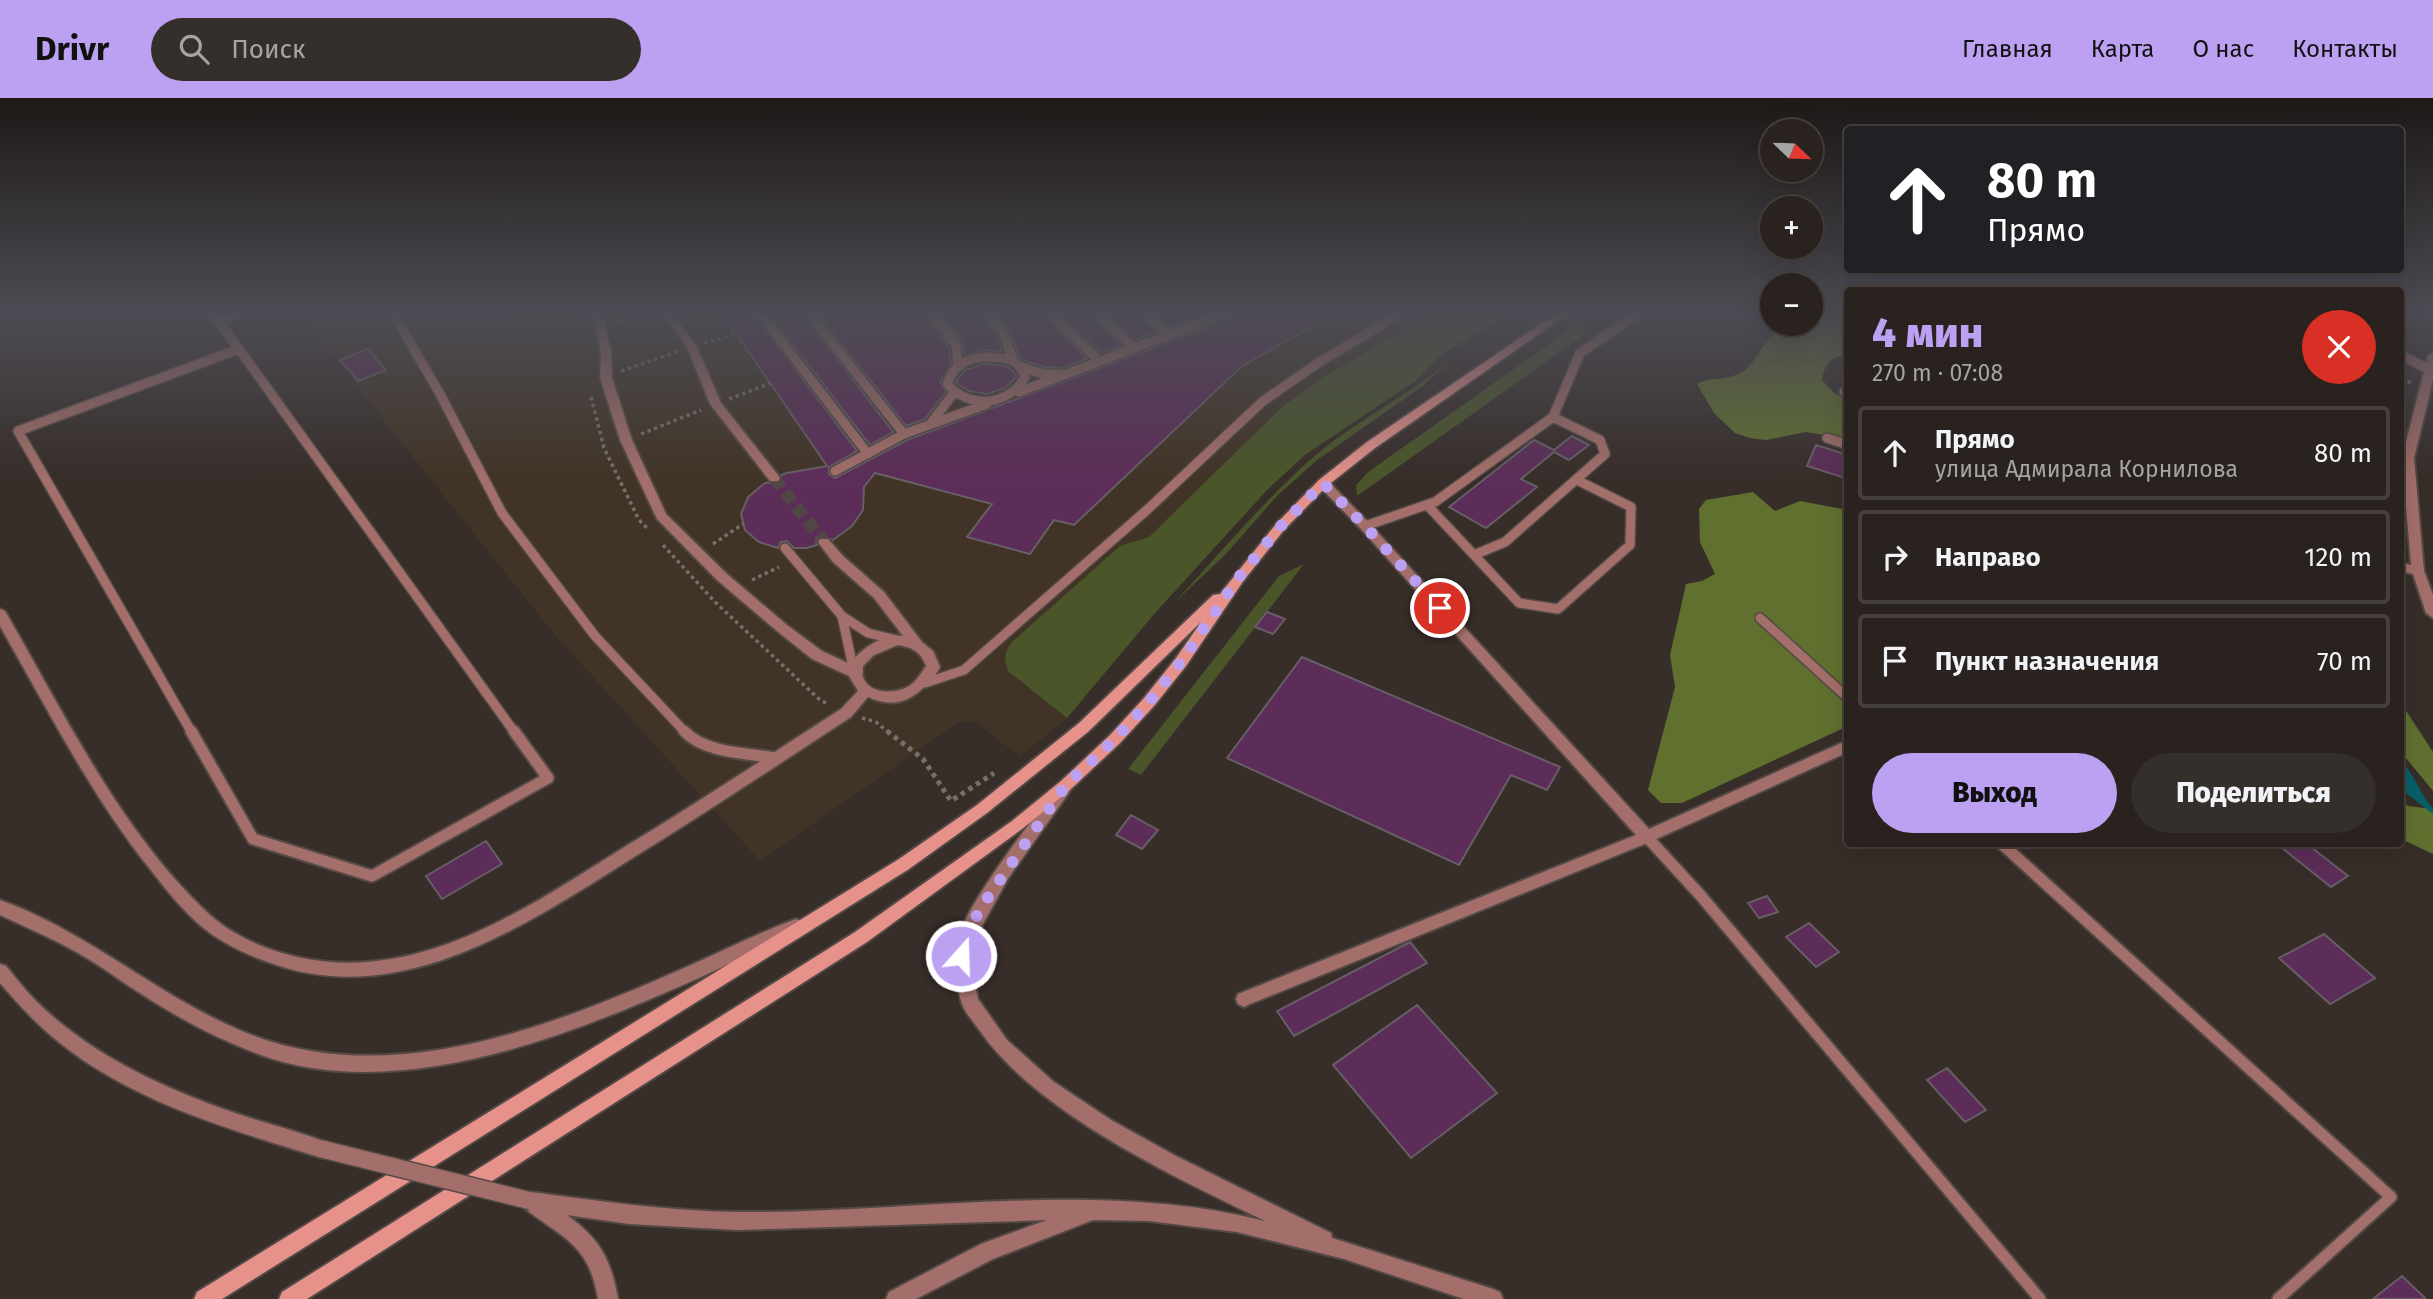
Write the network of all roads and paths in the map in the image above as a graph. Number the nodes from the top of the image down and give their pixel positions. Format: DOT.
graph roads {
  1 [pos="185,369"];
  2 [pos="253,369"];
  3 [pos="426,369"];
  4 [pos="606,369"];
  5 [pos="629,369"];
  6 [pos="701,369"];
  7 [pos="803,369"];
  8 [pos="853,369"];
  9 [pos="953,369"];
  10 [pos="1022,369"];
  11 [pos="1026,369"];
  12 [pos="1077,369"];
  13 [pos="1309,369"];
  14 [pos="1482,369"];
  15 [pos="1574,369"];
  16 [pos="2431,370"];
  17 [pos="1066,373"];
  18 [pos="606,377"];
  19 [pos="771,383"];
  20 [pos="953,394"];
  21 [pos="1012,395"];
  22 [pos="997,401"];
  23 [pos="716,404"];
  24 [pos="1553,417"];
  25 [pos="930,424"];
  26 [pos="904,434"];
  27 [pos="1827,438"];
  28 [pos="626,440"];
  29 [pos="1844,444"];
  30 [pos="604,448"];
  31 [pos="868,454"];
  32 [pos="835,471"];
  33 [pos="775,478"];
  34 [pos="1577,480"];
  35 [pos="1323,483"];
  36 [pos="1427,505"];
  37 [pos="1365,526"];
  38 [pos="824,542"];
  39 [pos="785,548"];
  40 [pos="1474,555"];
  41 [pos="2404,568"];
  42 [pos="2418,571"];
  43 [pos="1239,577"];
  44 [pos="0,614"];
  45 [pos="2433,614"];
  46 [pos="842,616"];
  47 [pos="1760,618"];
  48 [pos="897,640"];
  49 [pos="916,643"];
  50 [pos="933,667"];
  51 [pos="964,670"];
  52 [pos="854,672"];
  53 [pos="925,683"];
  54 [pos="865,692"];
  55 [pos="1844,694"];
  56 [pos="1844,748"];
  57 [pos="776,758"];
  58 [pos="1066,785"];
  59 [pos="1647,837"];
  60 [pos="2004,847"];
  61 [pos="0,907"];
  62 [pos="826,912"];
  63 [pos="0,971"];
  64 [pos="1244,999"];
  65 [pos="531,1201"];
  66 [pos="1094,1211"];
  67 [pos="1344,1250"];
  68 [pos="204,1299"];
  69 [pos="289,1299"];
  70 [pos="608,1299"];
  71 [pos="896,1299"];
  72 [pos="1493,1299"];
  73 [pos="2040,1299"];
  74 [pos="2278,1299"];
  1 -- 2 [label="lane"];
  3 -- 57 [label="lane"];
  4 -- 18 [label="street"];
  5 -- 18 [label="path"];
  6 -- 23 [label="street"];
  7 -- 31 [label="lane"];
  8 -- 26 [label="lane"];
  9 -- 20 [label="lane"];
  10 -- 21 [label="lane"];
  11 -- 17 [label="lane"];
  12 -- 17 [label="lane"];
  13 -- 51 [label="lane"];
  14 -- 35 [label="main road"];
  15 -- 24 [label="lane"];
  16 -- 42 [label="street"];
  17 -- 21 [label="lane"];
  18 -- 28 [label="street"];
  19 -- 23 [label="path"];
  20 -- 22 [label="lane"];
  20 -- 25 [label="lane"];
  21 -- 22 [label="lane"];
  22 -- 25 [label="lane"];
  23 -- 28 [label="path"];
  23 -- 33 [label="street"];
  24 -- 34 [label="lane"];
  24 -- 36 [label="lane"];
  25 -- 26 [label="lane"];
  26 -- 31 [label="lane"];
  27 -- 29 [label="lane"];
  28 -- 30 [label="path"];
  28 -- 52 [label="street"];
  31 -- 32 [label="lane"];
  34 -- 40 [label="lane"];
  34 -- 40 [label="lane"];
  35 -- 37 [label="street"];
  35 -- 43 [label="main road"];
  36 -- 37 [label="lane"];
  36 -- 40 [label="lane"];
  37 -- 59 [label="street"];
  38 -- 49 [label="street"];
  39 -- 46 [label="lane"];
  41 -- 42 [label="street"];
  42 -- 45 [label="street"];
  43 -- 58 [label="main road"];
  43 -- 62 [label="main road"];
  44 -- 57 [label="street"];
  46 -- 48 [label="lane"];
  46 -- 52 [label="lane"];
  47 -- 55 [label="lane"];
  48 -- 49 [label="street"];
  48 -- 52 [label="street"];
  49 -- 50 [label="street"];
  50 -- 51 [label="lane"];
  50 -- 53 [label="street"];
  51 -- 53 [label="lane"];
  52 -- 54 [label="street"];
  53 -- 54 [label="street"];
  54 -- 57 [label="street"];
  56 -- 59 [label="street"];
  58 -- 67 [label="street"];
  58 -- 69 [label="main road"];
  59 -- 64 [label="street"];
  59 -- 73 [label="lane"];
  60 -- 74 [label="lane"];
  61 -- 62 [label="street"];
  62 -- 68 [label="main road"];
  63 -- 65 [label="street, bridge"];
  65 -- 66 [label="street"];
  65 -- 70 [label="street"];
  66 -- 67 [label="street"];
  66 -- 71 [label="street"];
  67 -- 72 [label="street"];
}
